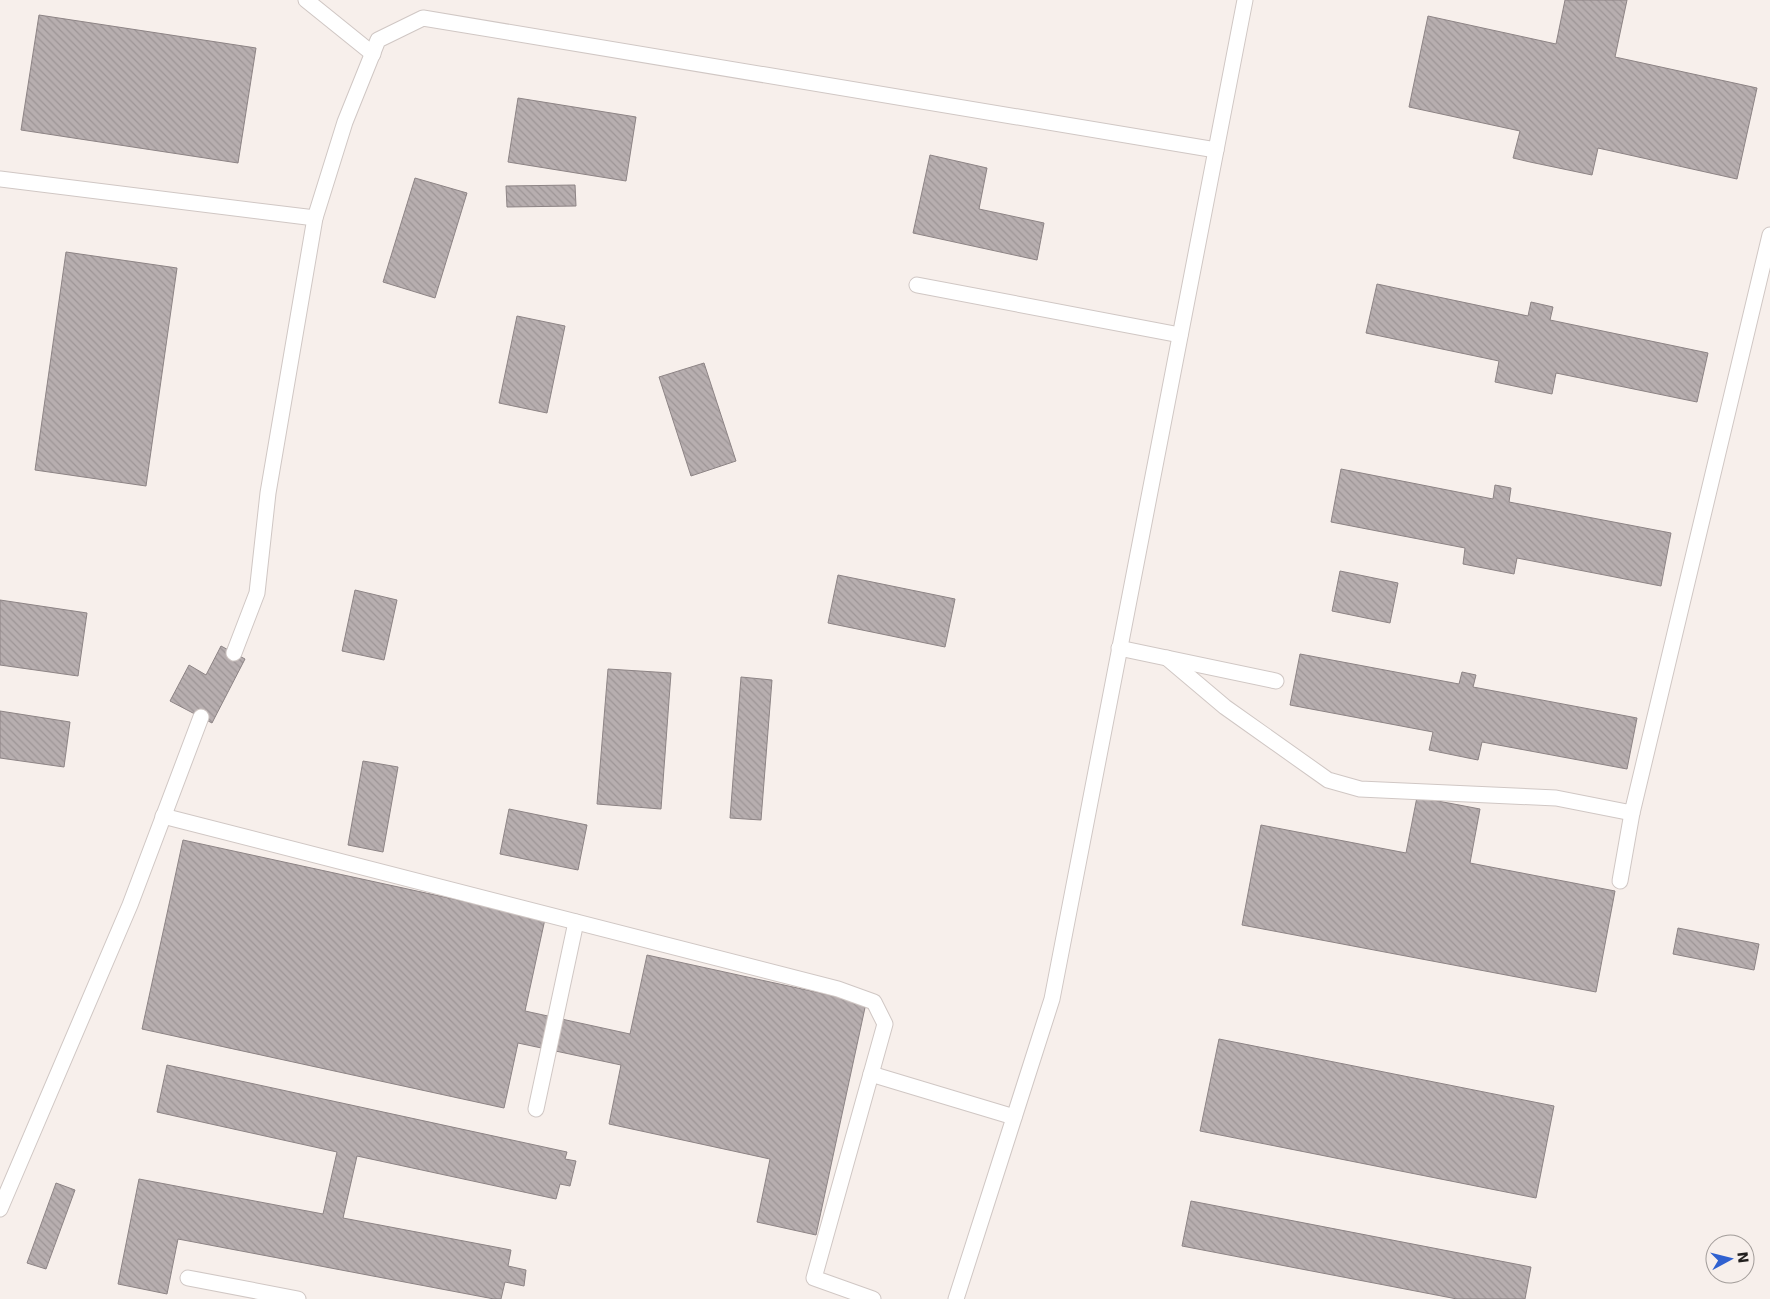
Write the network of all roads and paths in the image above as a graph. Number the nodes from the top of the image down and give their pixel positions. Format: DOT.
graph roads {
  1 [pos="306,0"];
  2 [pos="1245,0"];
  3 [pos="373,54"];
  4 [pos="1216,150"];
  5 [pos="0,179"];
  6 [pos="314,218"];
  7 [pos="1770,235"];
  8 [pos="917,285"];
  9 [pos="1180,335"];
  10 [pos="1119,648"];
  11 [pos="234,653"];
  12 [pos="1167,658"];
  13 [pos="1276,681"];
  14 [pos="200,717"];
  15 [pos="1632,813"];
  16 [pos="163,816"];
  17 [pos="1620,881"];
  18 [pos="576,922"];
  19 [pos="871,1074"];
  20 [pos="536,1109"];
  21 [pos="1014,1117"];
  22 [pos="0,1209"];
  23 [pos="188,1278"];
  24 [pos="298,1299"];
  25 [pos="873,1299"];
  26 [pos="956,1299"];
  1 -- 3 [label="lane"];
  2 -- 4 [label="lane"];
  3 -- 4 [label="lane"];
  3 -- 6 [label="lane"];
  4 -- 9 [label="lane"];
  5 -- 6 [label="lane"];
  6 -- 11 [label="lane"];
  7 -- 15 [label="lane"];
  8 -- 9 [label="lane"];
  9 -- 10 [label="lane"];
  10 -- 12 [label="lane"];
  10 -- 21 [label="lane"];
  12 -- 13 [label="lane"];
  12 -- 15 [label="lane"];
  14 -- 16 [label="lane"];
  15 -- 17 [label="lane"];
  16 -- 18 [label="lane"];
  16 -- 22 [label="lane"];
  18 -- 19 [label="lane"];
  18 -- 20 [label="lane"];
  19 -- 21 [label="lane"];
  19 -- 25 [label="lane"];
  21 -- 26 [label="lane"];
  23 -- 24 [label="lane"];
}
